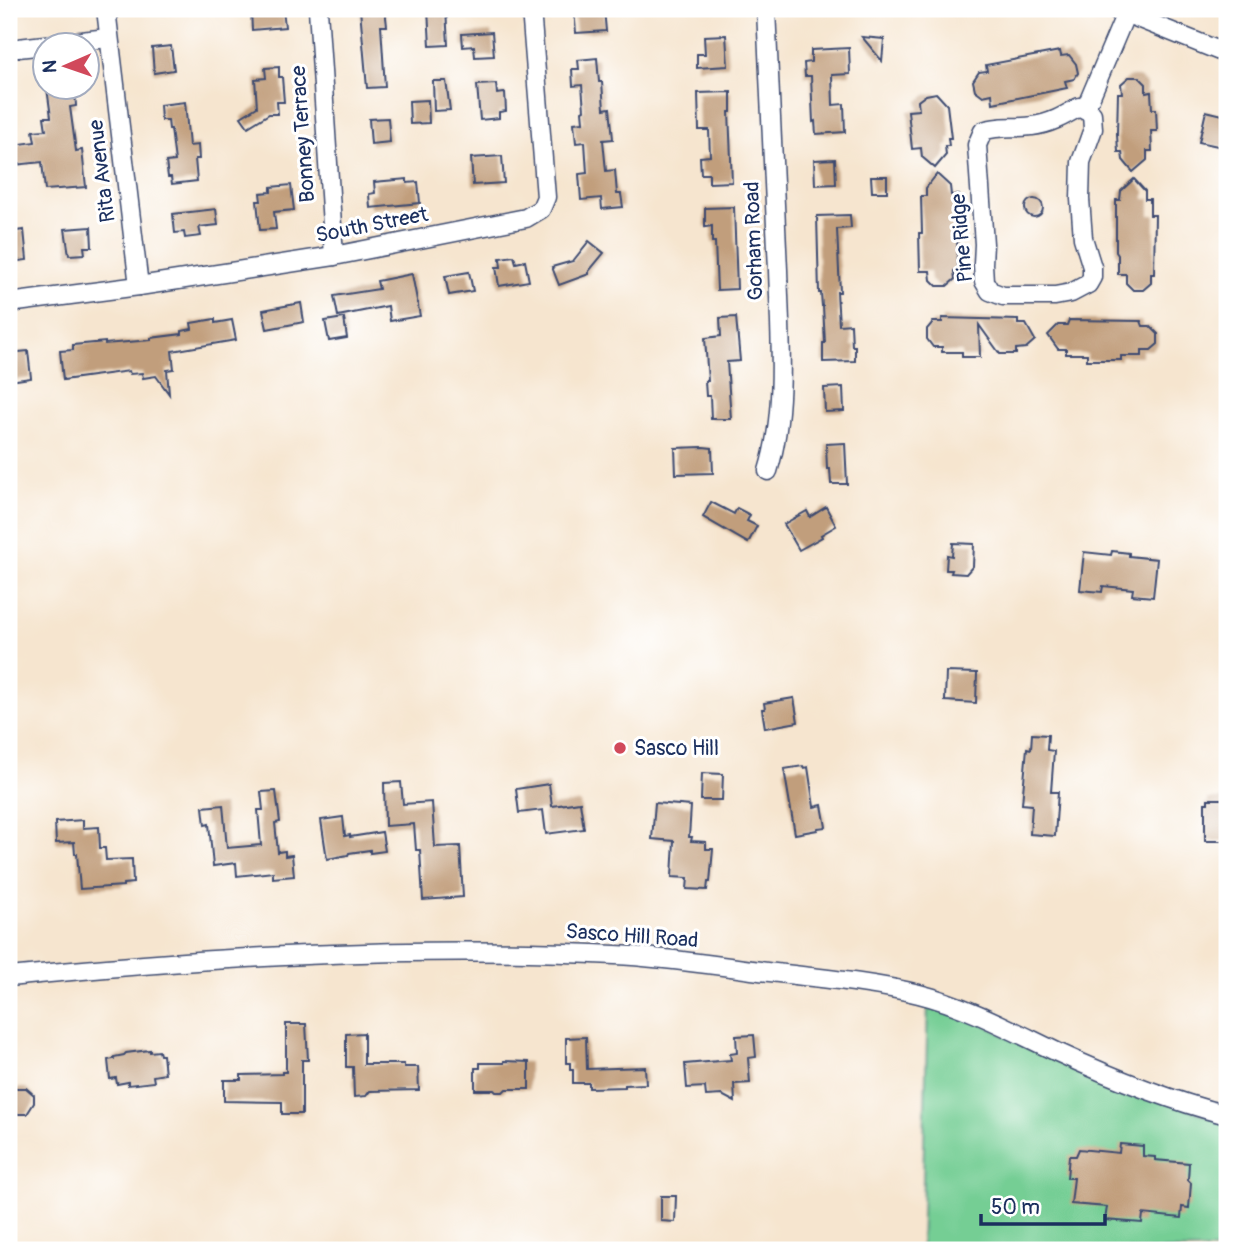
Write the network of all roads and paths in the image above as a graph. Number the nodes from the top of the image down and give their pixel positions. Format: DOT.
graph roads {
  1 [pos="106,9"];
  2 [pos="318,9"];
  3 [pos="531,9"];
  4 [pos="766,9"];
  5 [pos="1120,11"];
  6 [pos="108,38"];
  7 [pos="9,49"];
  8 [pos="1227,54"];
  9 [pos="1085,110"];
  10 [pos="334,256"];
  11 [pos="139,286"];
  12 [pos="9,303"];
  13 [pos="768,471"];
  14 [pos="9,977"];
  15 [pos="1227,1115"];
  1 -- 6 [label="street, Rita Avenue"];
  2 -- 10 [label="street, Bonney Terrace"];
  3 -- 10 [label="street, South Street"];
  4 -- 13 [label="street, Gorham Road"];
  5 -- 8 [label="street"];
  5 -- 9 [label="street"];
  6 -- 7 [label="street"];
  6 -- 11 [label="street, Rita Avenue"];
  9 -- 9 [label="street, Pine Ridge"];
  10 -- 11 [label="street, South Street"];
  11 -- 12 [label="street, South Street"];
  14 -- 15 [label="street, Sasco Hill Road"];
}
